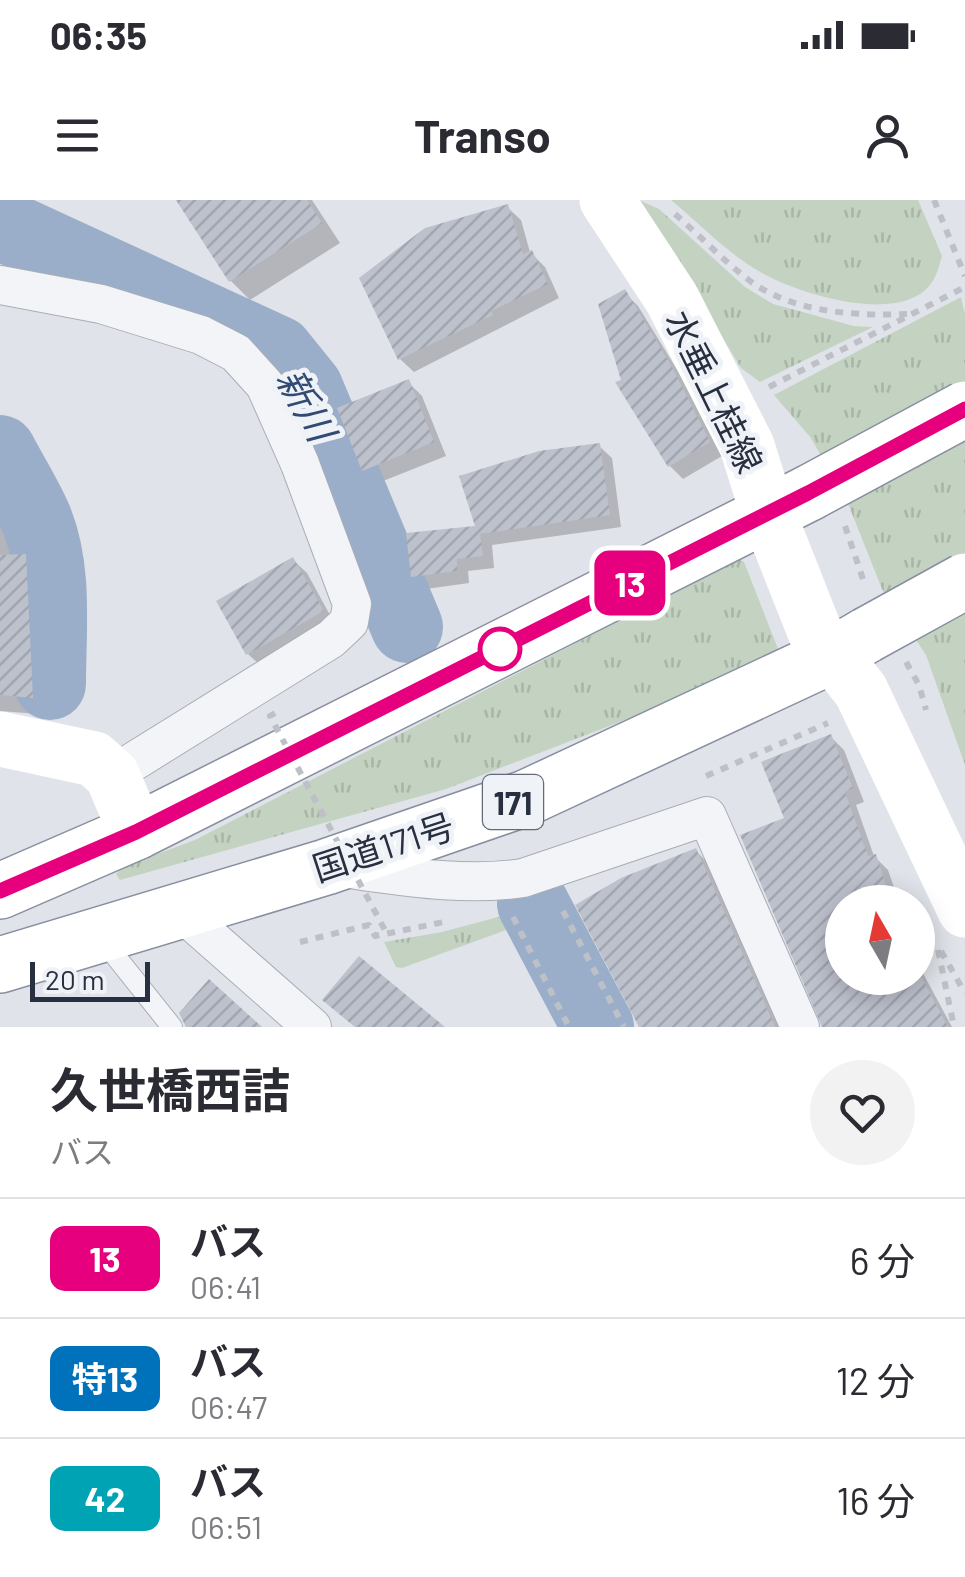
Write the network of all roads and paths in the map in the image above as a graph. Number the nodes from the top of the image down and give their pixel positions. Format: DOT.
graph roads {
  1 [pos="607,200"];
  2 [pos="934,200"];
  3 [pos="664,204"];
  4 [pos="965,276"];
  5 [pos="0,285"];
  6 [pos="965,287"];
  7 [pos="908,314"];
  8 [pos="759,393"];
  9 [pos="965,409"];
  10 [pos="788,503"];
  11 [pos="965,581"];
  12 [pos="850,645"];
  13 [pos="275,713"];
  14 [pos="836,720"];
  15 [pos="0,739"];
  16 [pos="112,775"];
  17 [pos="707,816"];
  18 [pos="136,832"];
  19 [pos="326,866"];
  20 [pos="0,891"];
  21 [pos="960,903"];
  22 [pos="179,910"];
  23 [pos="562,911"];
  24 [pos="510,912"];
  25 [pos="456,920"];
  26 [pos="387,934"];
  27 [pos="100,936"];
  28 [pos="300,942"];
  29 [pos="965,951"];
  30 [pos="0,965"];
  31 [pos="965,993"];
  32 [pos="172,1027"];
  33 [pos="312,1027"];
  34 [pos="569,1027"];
  35 [pos="624,1027"];
  36 [pos="800,1027"];
  37 [pos="954,1027"];
  1 -- 10 [label="main road, 水垂上桂線"];
  2 -- 4 [label="path"];
  3 -- 7 [label="path"];
  5 -- 16 [label="street"];
  6 -- 7 [label="path"];
  7 -- 8 [label="path"];
  9 -- 10 [label="main road, bridge"];
  10 -- 12 [label="main road, 水垂上桂線"];
  10 -- 18 [label="main road"];
  11 -- 12 [label="main road, 国道171号 / 171, bridge"];
  12 -- 19 [label="main road, 国道171号 / 171"];
  12 -- 21 [label="main road, 水垂上桂線"];
  13 -- 26 [label="path, bridge"];
  14 -- 17 [label="path"];
  15 -- 16 [label="main road"];
  16 -- 18 [label="main road"];
  17 -- 19 [label="street"];
  17 -- 36 [label="street"];
  18 -- 20 [label="main road"];
  19 -- 22 [label="main road, 国道171号 / 171"];
  21 -- 29 [label="main road, 水垂上桂線"];
  22 -- 27 [label="main road, 国道171号 / 171"];
  22 -- 33 [label="street"];
  23 -- 35 [label="path"];
  24 -- 34 [label="path"];
  25 -- 26 [label="path"];
  26 -- 28 [label="path"];
  27 -- 30 [label="main road, 国道171号 / 171"];
  27 -- 32 [label="lane"];
  31 -- 37 [label="path"];
}
